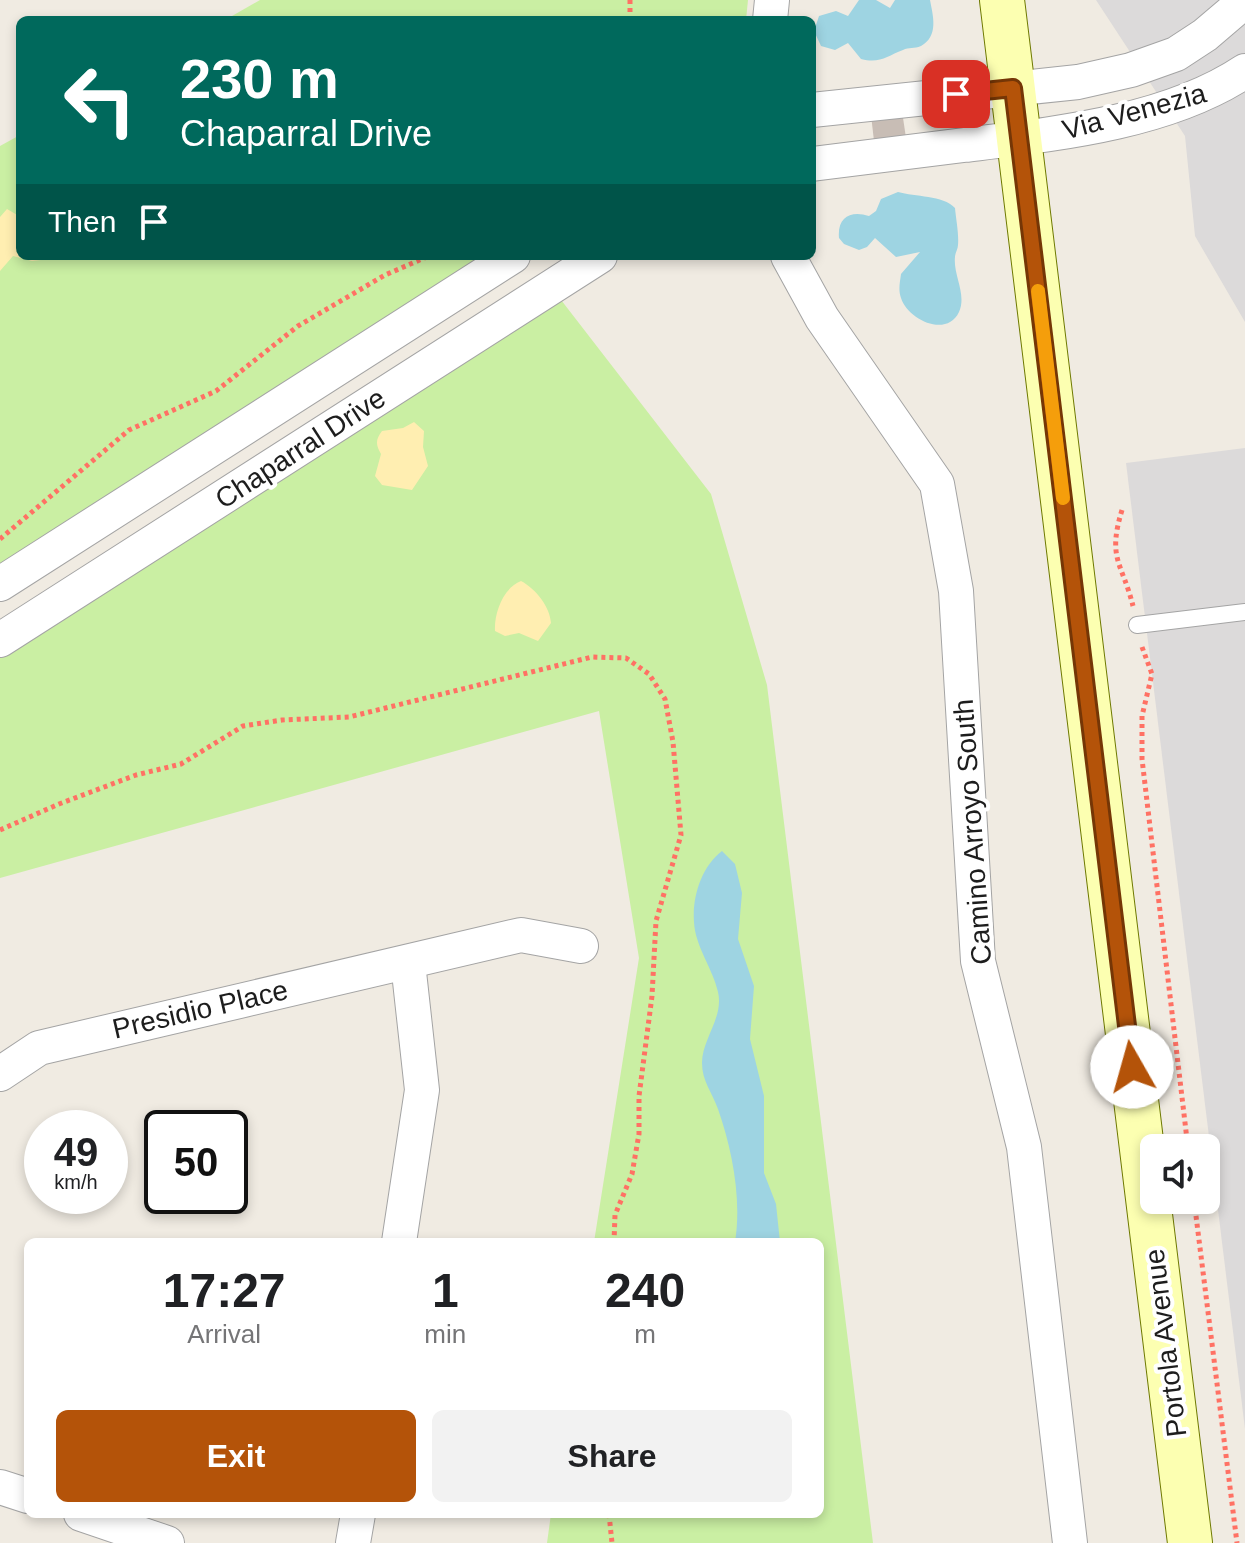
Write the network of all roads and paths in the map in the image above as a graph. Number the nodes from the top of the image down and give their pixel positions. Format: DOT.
graph roads {
  1 [pos="630,0"];
  2 [pos="637,0"];
  3 [pos="1002,0"];
  4 [pos="1245,1"];
  5 [pos="631,9"];
  6 [pos="630,16"];
  7 [pos="1245,71"];
  8 [pos="1013,88"];
  9 [pos="816,110"];
  10 [pos="1019,138"];
  11 [pos="816,163"];
  12 [pos="420,260"];
  13 [pos="507,260"];
  14 [pos="594,260"];
  15 [pos="790,260"];
  16 [pos="1122,510"];
  17 [pos="0,539"];
  18 [pos="0,584"];
  19 [pos="1245,612"];
  20 [pos="1137,625"];
  21 [pos="0,640"];
  22 [pos="0,830"];
  23 [pos="581,946"];
  24 [pos="408,963"];
  25 [pos="0,1074"];
  26 [pos="1186,1134"];
  27 [pos="1196,1214"];
  28 [pos="400,1238"];
  29 [pos="614,1238"];
  30 [pos="0,1487"];
  31 [pos="24,1495"];
  32 [pos="93,1518"];
  33 [pos="357,1518"];
  34 [pos="609,1518"];
  35 [pos="167,1543"];
  36 [pos="353,1543"];
  37 [pos="612,1543"];
  38 [pos="1070,1543"];
  39 [pos="1190,1543"];
  40 [pos="1237,1543"];
  1 -- 5 [label="path"];
  2 -- 5 [label="path"];
  3 -- 8 [label="main road, Portola Avenue"];
  4 -- 8 [label="street, Via Venezia"];
  5 -- 6 [label="path"];
  7 -- 10 [label="street, Via Venezia"];
  8 -- 9 [label="street"];
  8 -- 10 [label="main road, Portola Avenue"];
  10 -- 11 [label="street"];
  10 -- 39 [label="main road, Portola Avenue"];
  12 -- 17 [label="path"];
  13 -- 18 [label="street, Chaparral Drive"];
  14 -- 21 [label="street, Chaparral Drive"];
  15 -- 38 [label="street, Camino Arroyo South"];
  16 -- 20 [label="path"];
  19 -- 20 [label="lane"];
  20 -- 26 [label="path"];
  22 -- 29 [label="path"];
  23 -- 24 [label="street, Presidio Place"];
  24 -- 25 [label="street, Presidio Place"];
  24 -- 28 [label="street"];
  27 -- 40 [label="path"];
  30 -- 31 [label="street"];
  32 -- 35 [label="street"];
  33 -- 36 [label="street"];
  34 -- 37 [label="path"];
}
